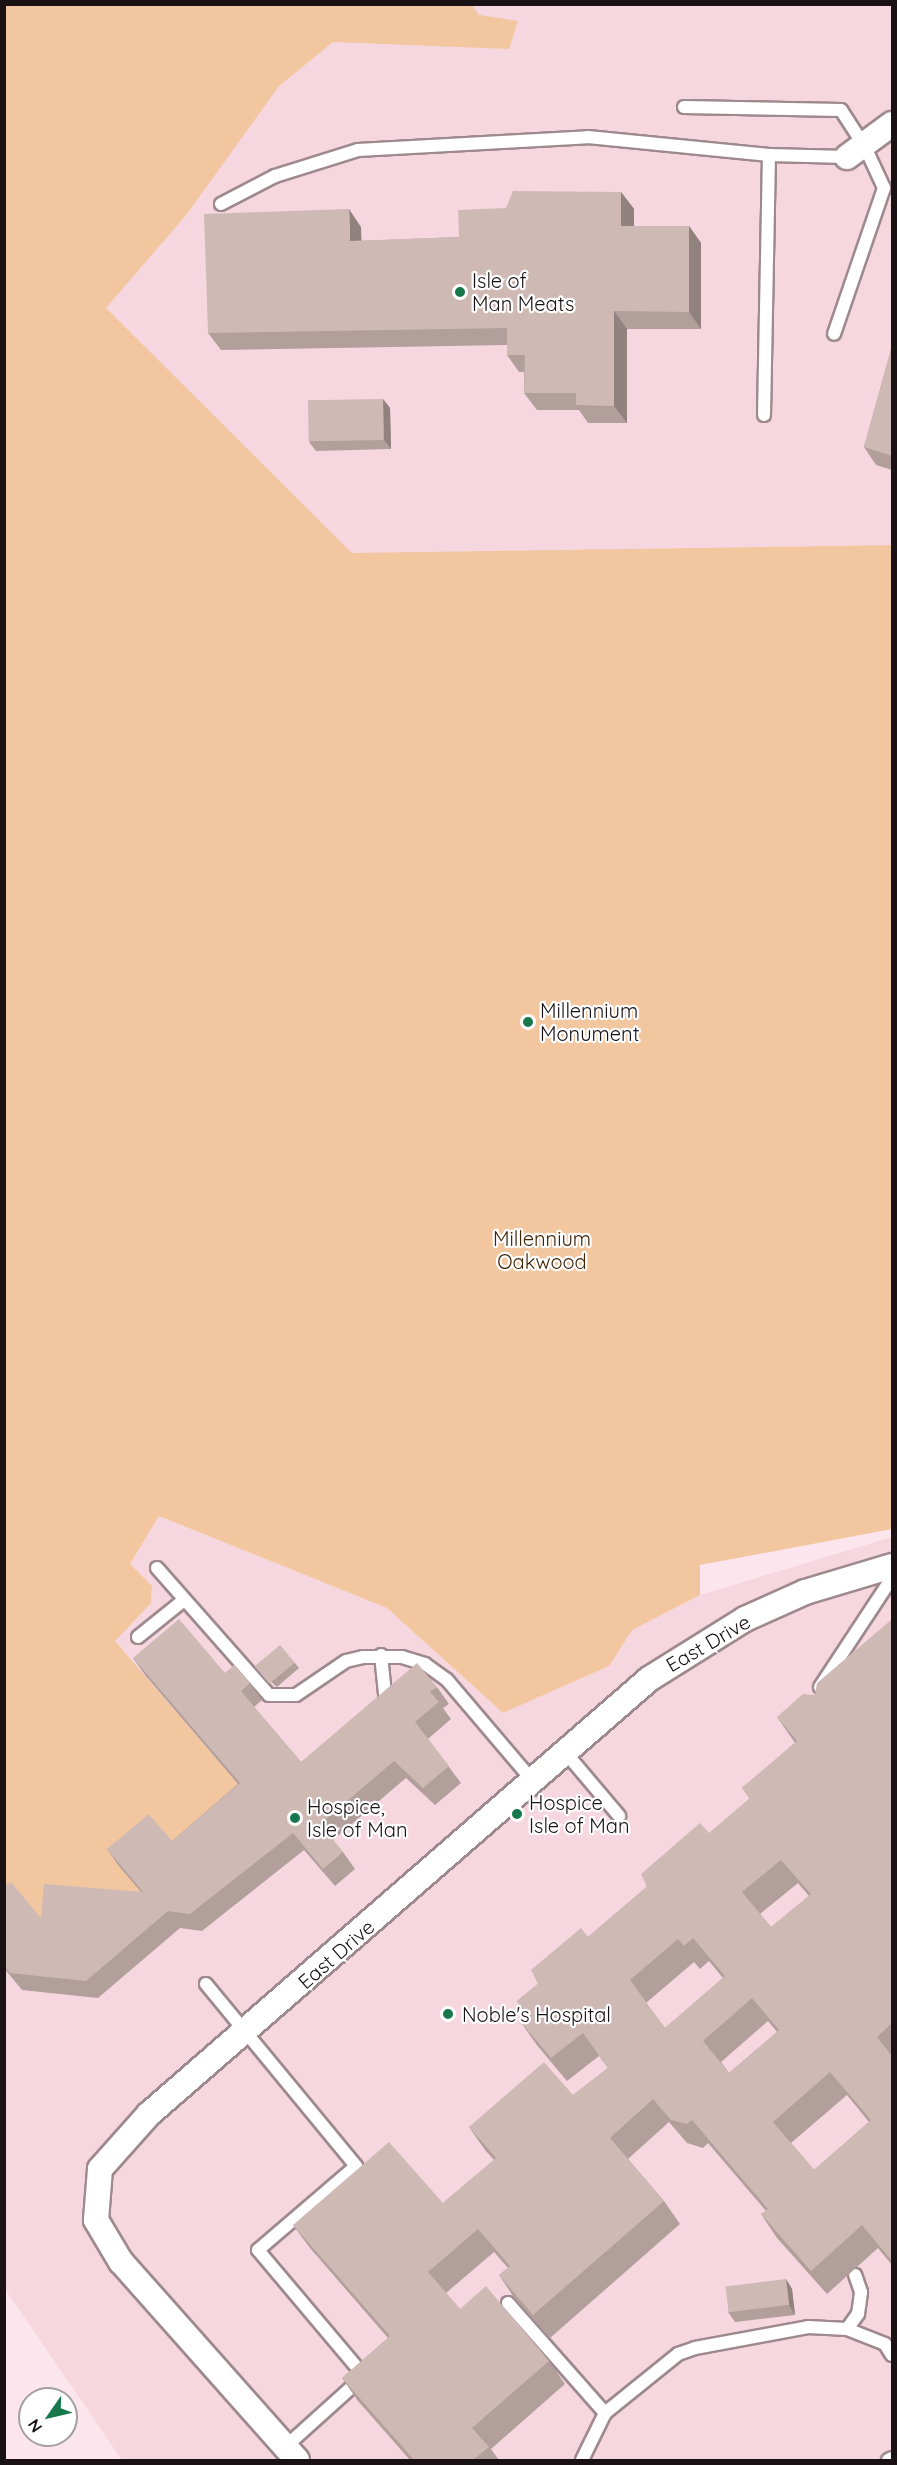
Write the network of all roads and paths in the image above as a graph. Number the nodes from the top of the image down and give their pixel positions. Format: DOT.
graph roads {
  1 [pos="684,107"];
  2 [pos="892,124"];
  3 [pos="856,152"];
  4 [pos="769,155"];
  5 [pos="221,204"];
  6 [pos="834,334"];
  7 [pos="764,415"];
  8 [pos="892,1566"];
  9 [pos="157,1568"];
  10 [pos="892,1578"];
  11 [pos="184,1600"];
  12 [pos="138,1637"];
  13 [pos="381,1655"];
  14 [pos="386,1703"];
  15 [pos="824,1704"];
  16 [pos="565,1752"];
  17 [pos="532,1780"];
  18 [pos="619,1816"];
  19 [pos="206,1984"];
  20 [pos="245,2033"];
  21 [pos="855,2275"];
  22 [pos="508,2303"];
  23 [pos="847,2329"];
  24 [pos="892,2355"];
  25 [pos="605,2413"];
  26 [pos="291,2454"];
  27 [pos="892,2458"];
  28 [pos="582,2460"];
  29 [pos="888,2460"];
  1 -- 3 [label="lane"];
  2 -- 3 [label="street"];
  3 -- 4 [label="lane"];
  3 -- 6 [label="lane"];
  4 -- 5 [label="lane"];
  4 -- 7 [label="lane"];
  8 -- 16 [label="street, East Drive"];
  9 -- 11 [label="lane"];
  10 -- 15 [label="lane"];
  11 -- 12 [label="lane"];
  11 -- 13 [label="lane"];
  13 -- 14 [label="lane"];
  13 -- 17 [label="lane"];
  16 -- 17 [label="street, East Drive"];
  16 -- 18 [label="lane"];
  17 -- 20 [label="street, East Drive"];
  19 -- 20 [label="lane"];
  20 -- 26 [label="street, East Drive"];
  20 -- 26 [label="lane"];
  21 -- 23 [label="lane"];
  22 -- 25 [label="lane"];
  23 -- 24 [label="lane"];
  23 -- 25 [label="lane"];
  25 -- 28 [label="lane"];
  27 -- 29 [label="lane"];
}
